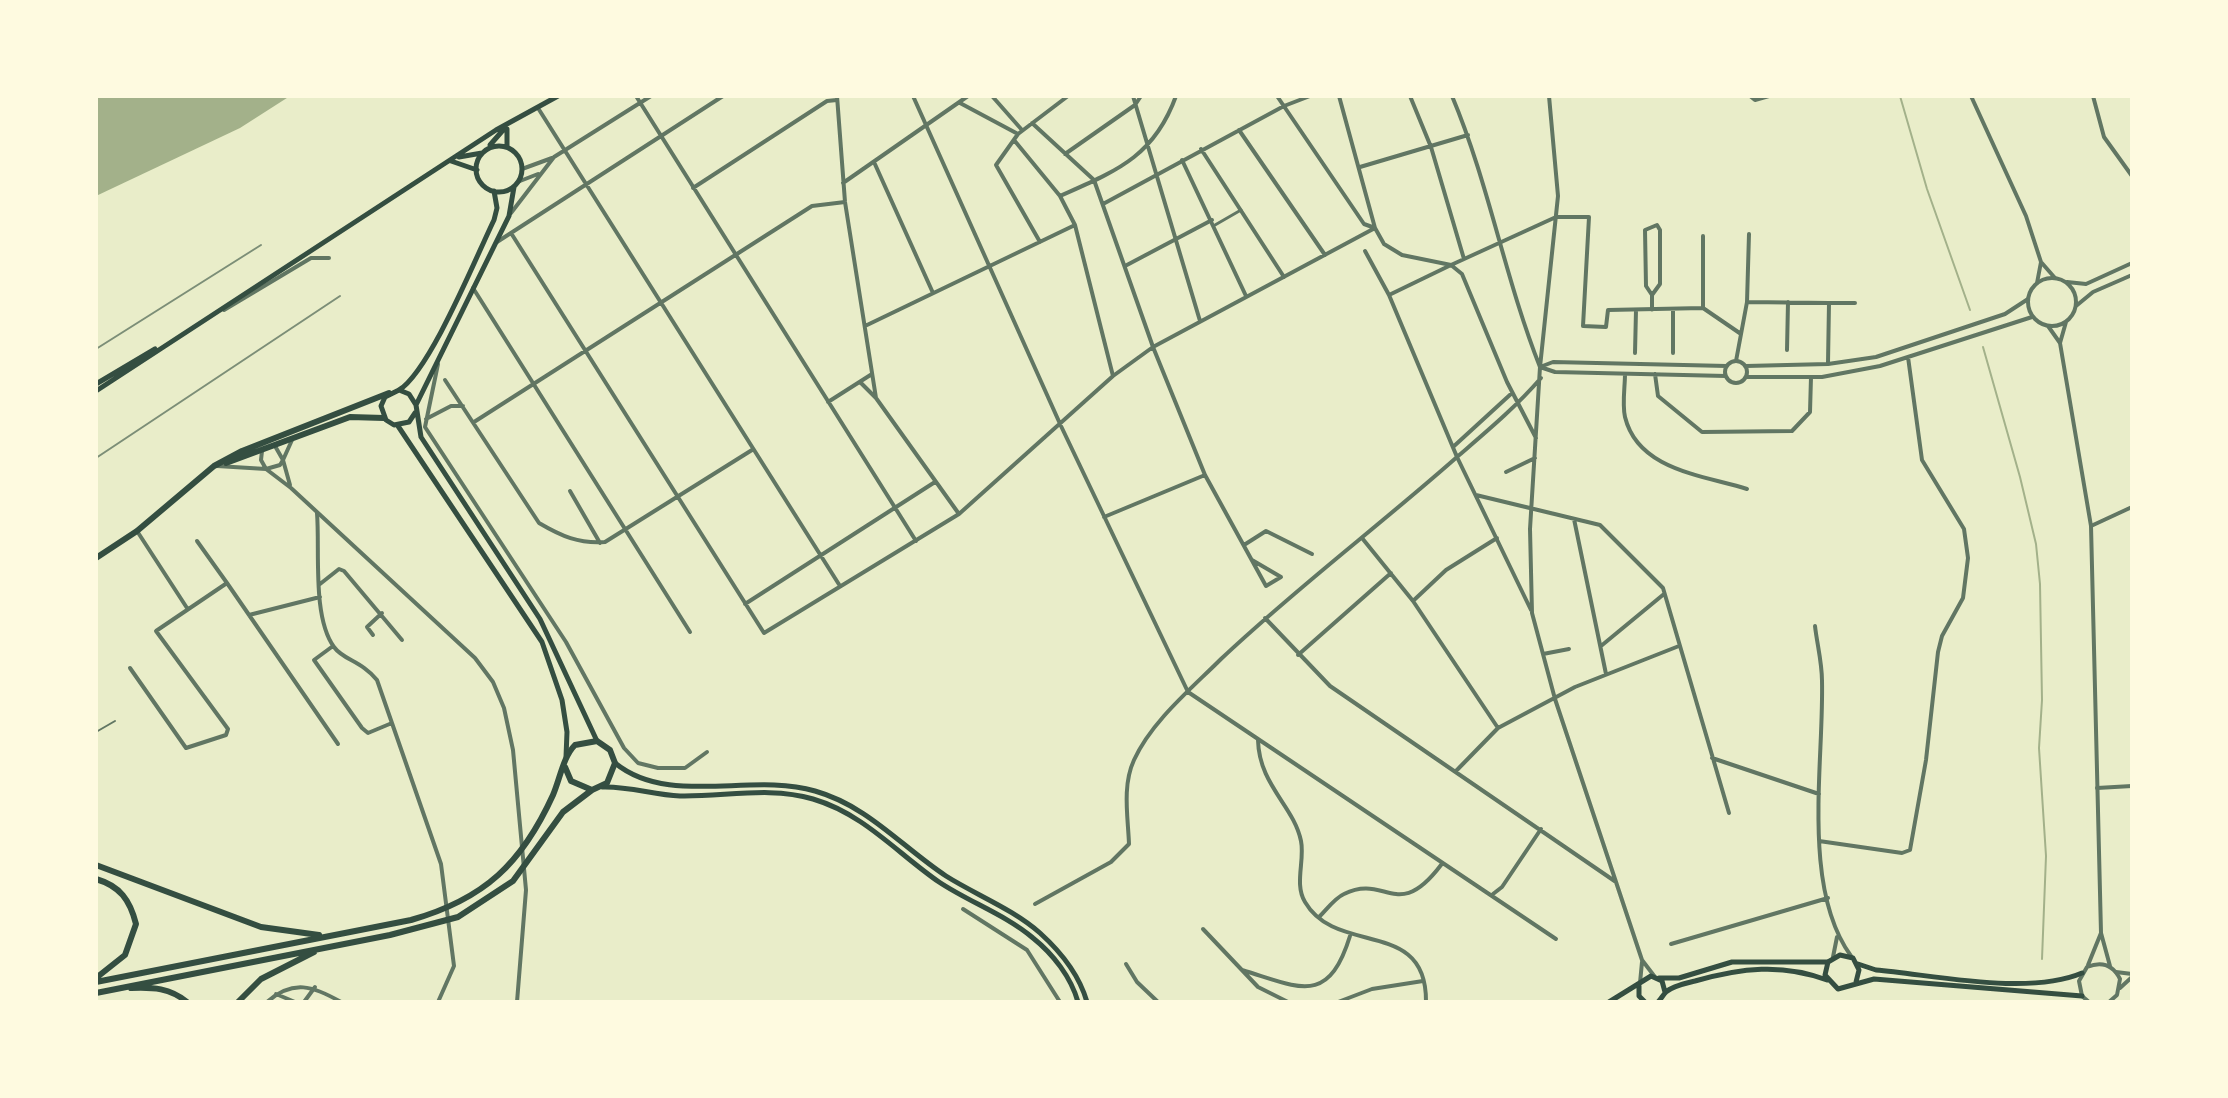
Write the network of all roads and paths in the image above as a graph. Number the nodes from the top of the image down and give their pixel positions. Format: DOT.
graph roads {
  1 [pos="558,96"];
  2 [pos="636,96"];
  3 [pos="651,96"];
  4 [pos="723,96"];
  5 [pos="913,96"];
  6 [pos="968,96"];
  7 [pos="992,96"];
  8 [pos="1068,96"];
  9 [pos="1133,96"];
  10 [pos="1141,96"];
  11 [pos="1176,96"];
  12 [pos="1277,96"];
  13 [pos="1310,96"];
  14 [pos="1339,96"];
  15 [pos="1410,96"];
  16 [pos="1452,96"];
  17 [pos="1549,96"];
  18 [pos="1688,96"];
  19 [pos="1750,96"];
  20 [pos="1769,96"];
  21 [pos="1971,96"];
  22 [pos="2093,96"];
  23 [pos="1677,97"];
  24 [pos="837,98"];
  25 [pos="640,103"];
  26 [pos="959,103"];
  27 [pos="1135,105"];
  28 [pos="1284,106"];
  29 [pos="538,108"];
  30 [pos="1032,123"];
  31 [pos="512,124"];
  32 [pos="926,127"];
  33 [pos="1239,130"];
  34 [pos="1020,132"];
  35 [pos="661,135"];
  36 [pos="1468,135"];
  37 [pos="1014,140"];
  38 [pos="489,147"];
  39 [pos="507,147"];
  40 [pos="1149,147"];
  41 [pos="1431,147"];
  42 [pos="1201,149"];
  43 [pos="563,151"];
  44 [pos="482,153"];
  45 [pos="1065,154"];
  46 [pos="554,157"];
  47 [pos="1182,160"];
  48 [pos="451,161"];
  49 [pos="874,162"];
  50 [pos="1360,167"];
  51 [pos="522,169"];
  52 [pos="477,170"];
  53 [pos="540,173"];
  54 [pos="1156,174"];
  55 [pos="2132,176"];
  56 [pos="1094,180"];
  57 [pos="520,181"];
  58 [pos="843,183"];
  59 [pos="584,184"];
  60 [pos="514,187"];
  61 [pos="693,188"];
  62 [pos="494,191"];
  63 [pos="1060,196"];
  64 [pos="845,202"];
  65 [pos="1103,204"];
  66 [pos="1241,210"];
  67 [pos="509,216"];
  68 [pos="1556,217"];
  69 [pos="1214,223"];
  70 [pos="1075,225"];
  71 [pos="1375,228"];
  72 [pos="511,233"];
  73 [pos="1749,234"];
  74 [pos="1703,236"];
  75 [pos="1175,240"];
  76 [pos="1501,240"];
  77 [pos="1040,242"];
  78 [pos="495,243"];
  79 [pos="1365,251"];
  80 [pos="1325,255"];
  81 [pos="735,256"];
  82 [pos="329,258"];
  83 [pos="1464,259"];
  84 [pos="2041,262"];
  85 [pos="2132,263"];
  86 [pos="991,265"];
  87 [pos="1451,265"];
  88 [pos="1125,266"];
  89 [pos="2132,275"];
  90 [pos="1284,277"];
  91 [pos="2055,278"];
  92 [pos="2064,281"];
  93 [pos="2037,283"];
  94 [pos="472,286"];
  95 [pos="933,293"];
  96 [pos="1389,295"];
  97 [pos="1652,295"];
  98 [pos="1246,296"];
  99 [pos="2028,299"];
  100 [pos="1747,302"];
  101 [pos="1788,302"];
  102 [pos="1829,303"];
  103 [pos="1855,303"];
  104 [pos="660,304"];
  105 [pos="2076,306"];
  106 [pos="1703,308"];
  107 [pos="1636,310"];
  108 [pos="1652,310"];
  109 [pos="1673,310"];
  110 [pos="217,312"];
  111 [pos="2032,317"];
  112 [pos="1200,321"];
  113 [pos="2066,322"];
  114 [pos="865,326"];
  115 [pos="2048,326"];
  116 [pos="1527,334"];
  117 [pos="1545,334"];
  118 [pos="1741,334"];
  119 [pos="2060,343"];
  120 [pos="1153,347"];
  121 [pos="1787,350"];
  122 [pos="584,351"];
  123 [pos="1635,353"];
  124 [pos="1673,353"];
  125 [pos="439,357"];
  126 [pos="1908,357"];
  127 [pos="1736,361"];
  128 [pos="1828,364"];
  129 [pos="1727,366"];
  130 [pos="1746,366"];
  131 [pos="1540,367"];
  132 [pos="872,374"];
  133 [pos="1625,374"];
  134 [pos="1655,374"];
  135 [pos="1113,376"];
  136 [pos="1726,376"];
  137 [pos="1746,377"];
  138 [pos="1811,377"];
  139 [pos="1541,378"];
  140 [pos="445,380"];
  141 [pos="860,382"];
  142 [pos="533,383"];
  143 [pos="96,384"];
  144 [pos="399,390"];
  145 [pos="96,391"];
  146 [pos="389,393"];
  147 [pos="1512,393"];
  148 [pos="876,398"];
  149 [pos="828,402"];
  150 [pos="1519,403"];
  151 [pos="463,406"];
  152 [pos="1496,408"];
  153 [pos="416,409"];
  154 [pos="1503,416"];
  155 [pos="384,418"];
  156 [pos="426,419"];
  157 [pos="474,422"];
  158 [pos="1478,425"];
  159 [pos="398,426"];
  160 [pos="1061,426"];
  161 [pos="1485,432"];
  162 [pos="1536,439"];
  163 [pos="292,440"];
  164 [pos="267,441"];
  165 [pos="275,446"];
  166 [pos="1453,447"];
  167 [pos="262,450"];
  168 [pos="752,450"];
  169 [pos="1457,457"];
  170 [pos="1535,458"];
  171 [pos="283,460"];
  172 [pos="214,466"];
  173 [pos="266,469"];
  174 [pos="1506,472"];
  175 [pos="1205,475"];
  176 [pos="935,482"];
  177 [pos="291,488"];
  178 [pos="1747,489"];
  179 [pos="570,491"];
  180 [pos="1476,495"];
  181 [pos="677,497"];
  182 [pos="1532,506"];
  183 [pos="894,507"];
  184 [pos="2132,507"];
  185 [pos="317,512"];
  186 [pos="959,514"];
  187 [pos="1104,517"];
  188 [pos="1574,518"];
  189 [pos="2091,526"];
  190 [pos="137,531"];
  191 [pos="624,531"];
  192 [pos="1362,538"];
  193 [pos="1497,538"];
  194 [pos="197,541"];
  195 [pos="916,541"];
  196 [pos="600,543"];
  197 [pos="1244,545"];
  198 [pos="1312,554"];
  199 [pos="820,556"];
  200 [pos="96,558"];
  201 [pos="1252,560"];
  202 [pos="1391,573"];
  203 [pos="227,583"];
  204 [pos="320,584"];
  205 [pos="840,587"];
  206 [pos="1665,593"];
  207 [pos="320,597"];
  208 [pos="1413,601"];
  209 [pos="745,604"];
  210 [pos="187,608"];
  211 [pos="382,613"];
  212 [pos="1532,613"];
  213 [pos="249,616"];
  214 [pos="1265,618"];
  215 [pos="1815,626"];
  216 [pos="690,632"];
  217 [pos="373,635"];
  218 [pos="402,640"];
  219 [pos="333,646"];
  220 [pos="1601,646"];
  221 [pos="1679,646"];
  222 [pos="1569,649"];
  223 [pos="1543,654"];
  224 [pos="1298,655"];
  225 [pos="130,668"];
  226 [pos="1606,674"];
  227 [pos="1188,692"];
  228 [pos="1555,699"];
  229 [pos="115,721"];
  230 [pos="392,723"];
  231 [pos="1498,728"];
  232 [pos="96,732"];
  233 [pos="1258,739"];
  234 [pos="597,741"];
  235 [pos="338,744"];
  236 [pos="624,748"];
  237 [pos="707,752"];
  238 [pos="566,757"];
  239 [pos="1712,758"];
  240 [pos="614,759"];
  241 [pos="565,767"];
  242 [pos="1456,771"];
  243 [pos="2132,786"];
  244 [pos="601,787"];
  245 [pos="2097,788"];
  246 [pos="592,790"];
  247 [pos="1819,794"];
  248 [pos="1729,813"];
  249 [pos="1541,829"];
  250 [pos="1819,841"];
  251 [pos="96,865"];
  252 [pos="1441,865"];
  253 [pos="96,879"];
  254 [pos="1617,882"];
  255 [pos="1492,894"];
  256 [pos="1828,898"];
  257 [pos="1035,904"];
  258 [pos="963,909"];
  259 [pos="1320,916"];
  260 [pos="1203,929"];
  261 [pos="2101,933"];
  262 [pos="327,936"];
  263 [pos="1350,936"];
  264 [pos="1837,937"];
  265 [pos="1556,939"];
  266 [pos="1671,944"];
  267 [pos="331,945"];
  268 [pos="1642,960"];
  269 [pos="1831,960"];
  270 [pos="1855,961"];
  271 [pos="1126,964"];
  272 [pos="2110,966"];
  273 [pos="2087,967"];
  274 [pos="1242,970"];
  275 [pos="2116,972"];
  276 [pos="2082,973"];
  277 [pos="2132,976"];
  278 [pos="1657,977"];
  279 [pos="96,980"];
  280 [pos="1423,981"];
  281 [pos="1828,981"];
  282 [pos="1856,982"];
  283 [pos="1639,985"];
  284 [pos="315,987"];
  285 [pos="115,988"];
  286 [pos="2120,988"];
  287 [pos="1665,992"];
  288 [pos="96,993"];
  289 [pos="276,994"];
  290 [pos="2082,996"];
  291 [pos="187,1002"];
  292 [pos="238,1002"];
  293 [pos="267,1002"];
  294 [pos="295,1002"];
  295 [pos="304,1002"];
  296 [pos="341,1002"];
  297 [pos="438,1002"];
  298 [pos="517,1002"];
  299 [pos="1060,1002"];
  300 [pos="1078,1002"];
  301 [pos="1087,1002"];
  302 [pos="1158,1002"];
  303 [pos="1288,1002"];
  304 [pos="1338,1002"];
  305 [pos="1426,1002"];
  306 [pos="1609,1002"];
  307 [pos="1633,1002"];
  308 [pos="1645,1002"];
  309 [pos="1659,1002"];
  310 [pos="2088,1002"];
  311 [pos="2112,1002"];
  1 -- 29 [label="main road"];
  2 -- 25 [label="street"];
  3 -- 25 [label="street"];
  4 -- 35 [label="street"];
  5 -- 32 [label="street"];
  6 -- 26 [label="street"];
  7 -- 34 [label="street"];
  8 -- 30 [label="street"];
  9 -- 27 [label="street"];
  10 -- 27 [label="street"];
  11 -- 40 [label="street"];
  12 -- 28 [label="street"];
  13 -- 28 [label="street"];
  14 -- 50 [label="street"];
  15 -- 41 [label="street"];
  16 -- 36 [label="street"];
  17 -- 68 [label="street"];
  18 -- 23 [label="street"];
  19 -- 20 [label="street"];
  21 -- 84 [label="street"];
  22 -- 55 [label="street"];
  24 -- 58 [label="street"];
  24 -- 61 [label="street"];
  25 -- 35 [label="street"];
  25 -- 43 [label="street"];
  26 -- 32 [label="street"];
  26 -- 34 [label="street"];
  27 -- 40 [label="street"];
  27 -- 45 [label="street"];
  28 -- 33 [label="street"];
  28 -- 71 [label="street"];
  29 -- 31 [label="main road"];
  29 -- 43 [label="street"];
  30 -- 34 [label="street"];
  30 -- 45 [label="street"];
  31 -- 38 [label="main road"];
  31 -- 39 [label="main road"];
  31 -- 48 [label="main road"];
  32 -- 49 [label="street"];
  32 -- 86 [label="street"];
  33 -- 42 [label="street"];
  33 -- 80 [label="street"];
  34 -- 37 [label="street"];
  35 -- 59 [label="street"];
  35 -- 61 [label="street"];
  36 -- 41 [label="street"];
  36 -- 76 [label="street"];
  37 -- 63 [label="street"];
  37 -- 77 [label="street"];
  38 -- 39 [label="main road"];
  38 -- 44 [label="main road"];
  39 -- 51 [label="main road"];
  40 -- 54 [label="street"];
  40 -- 56 [label="street"];
  41 -- 50 [label="street"];
  41 -- 83 [label="street"];
  42 -- 47 [label="street"];
  42 -- 66 [label="street"];
  43 -- 46 [label="street"];
  43 -- 59 [label="street"];
  44 -- 48 [label="main road"];
  44 -- 52 [label="main road"];
  45 -- 56 [label="street"];
  46 -- 51 [label="street"];
  46 -- 53 [label="street"];
  47 -- 54 [label="street"];
  47 -- 69 [label="street"];
  48 -- 52 [label="main road"];
  48 -- 110 [label="main road"];
  49 -- 58 [label="street"];
  49 -- 95 [label="street"];
  50 -- 71 [label="street"];
  51 -- 57 [label="main road"];
  52 -- 62 [label="main road"];
  53 -- 57 [label="street"];
  53 -- 67 [label="street"];
  54 -- 65 [label="street"];
  54 -- 75 [label="street"];
  56 -- 63 [label="street"];
  56 -- 65 [label="street"];
  57 -- 60 [label="main road"];
  58 -- 64 [label="street"];
  59 -- 72 [label="street"];
  59 -- 104 [label="street"];
  60 -- 62 [label="main road"];
  60 -- 67 [label="main road"];
  61 -- 81 [label="street"];
  62 -- 144 [label="main road"];
  63 -- 70 [label="street"];
  64 -- 81 [label="street"];
  64 -- 114 [label="street"];
  65 -- 88 [label="street"];
  66 -- 69 [label="street"];
  66 -- 90 [label="street"];
  67 -- 78 [label="main road"];
  68 -- 76 [label="street"];
  68 -- 107 [label="street"];
  68 -- 117 [label="street"];
  69 -- 75 [label="street"];
  69 -- 98 [label="street"];
  70 -- 77 [label="street"];
  70 -- 135 [label="street"];
  71 -- 80 [label="street"];
  71 -- 87 [label="street"];
  72 -- 78 [label="street"];
  72 -- 122 [label="street"];
  73 -- 100 [label="street"];
  74 -- 106 [label="street"];
  75 -- 88 [label="street"];
  75 -- 112 [label="street"];
  76 -- 83 [label="street"];
  76 -- 116 [label="street"];
  77 -- 86 [label="street"];
  78 -- 94 [label="main road"];
  79 -- 96 [label="street"];
  80 -- 90 [label="street"];
  81 -- 104 [label="street"];
  81 -- 149 [label="street"];
  82 -- 110 [label="street"];
  83 -- 87 [label="street"];
  84 -- 91 [label="street"];
  84 -- 93 [label="street"];
  85 -- 92 [label="street"];
  86 -- 95 [label="street"];
  86 -- 160 [label="street"];
  87 -- 96 [label="street"];
  87 -- 147 [label="street"];
  88 -- 120 [label="street"];
  89 -- 105 [label="street"];
  90 -- 98 [label="street"];
  91 -- 92 [label="street"];
  91 -- 93 [label="street"];
  92 -- 105 [label="street"];
  93 -- 99 [label="street"];
  94 -- 125 [label="main road"];
  94 -- 142 [label="street"];
  95 -- 114 [label="street"];
  96 -- 166 [label="street"];
  97 -- 97 [label="street"];
  97 -- 108 [label="street"];
  98 -- 112 [label="street"];
  99 -- 111 [label="street"];
  99 -- 128 [label="street"];
  100 -- 101 [label="street"];
  100 -- 118 [label="street"];
  101 -- 102 [label="street"];
  101 -- 121 [label="street"];
  102 -- 103 [label="street"];
  102 -- 128 [label="street"];
  104 -- 122 [label="street"];
  104 -- 168 [label="street"];
  105 -- 113 [label="street"];
  106 -- 109 [label="street"];
  106 -- 118 [label="street"];
  107 -- 108 [label="street"];
  107 -- 123 [label="street"];
  108 -- 109 [label="street"];
  109 -- 124 [label="street"];
  110 -- 143 [label="main road"];
  110 -- 145 [label="main road"];
  111 -- 115 [label="street"];
  111 -- 126 [label="street"];
  112 -- 120 [label="street"];
  113 -- 115 [label="street"];
  113 -- 119 [label="street"];
  114 -- 132 [label="street"];
  115 -- 119 [label="street"];
  116 -- 117 [label="street"];
  116 -- 131 [label="street"];
  117 -- 131 [label="street"];
  118 -- 127 [label="street"];
  119 -- 189 [label="street"];
  120 -- 135 [label="street"];
  120 -- 175 [label="street"];
  122 -- 142 [label="street"];
  122 -- 181 [label="street"];
  125 -- 153 [label="main road"];
  125 -- 156 [label="street"];
  126 -- 138 [label="street"];
  126 -- 250 [label="street"];
  127 -- 129 [label="street"];
  127 -- 130 [label="street"];
  128 -- 130 [label="street"];
  129 -- 131 [label="street"];
  129 -- 136 [label="street"];
  130 -- 137 [label="street"];
  131 -- 133 [label="street"];
  131 -- 139 [label="street"];
  132 -- 141 [label="street"];
  132 -- 148 [label="street"];
  133 -- 134 [label="street"];
  133 -- 178 [label="street"];
  134 -- 136 [label="street"];
  134 -- 138 [label="street"];
  135 -- 160 [label="street"];
  136 -- 137 [label="street"];
  137 -- 138 [label="street"];
  139 -- 150 [label="street"];
  139 -- 162 [label="street"];
  140 -- 151 [label="street"];
  141 -- 148 [label="street"];
  141 -- 149 [label="street"];
  142 -- 157 [label="street"];
  142 -- 191 [label="street"];
  144 -- 146 [label="main road"];
  144 -- 153 [label="main road"];
  146 -- 155 [label="main road"];
  146 -- 164 [label="main road"];
  147 -- 150 [label="street"];
  147 -- 152 [label="street"];
  148 -- 176 [label="street"];
  149 -- 183 [label="street"];
  150 -- 154 [label="street"];
  150 -- 162 [label="street"];
  151 -- 156 [label="street"];
  151 -- 157 [label="street"];
  152 -- 154 [label="street"];
  152 -- 158 [label="street"];
  153 -- 159 [label="main road"];
  153 -- 234 [label="main road"];
  154 -- 161 [label="street"];
  155 -- 159 [label="main road"];
  155 -- 163 [label="main road"];
  156 -- 236 [label="street"];
  157 -- 196 [label="street"];
  158 -- 161 [label="street"];
  158 -- 166 [label="street"];
  159 -- 238 [label="main road"];
  160 -- 186 [label="street"];
  160 -- 187 [label="street"];
  161 -- 169 [label="street"];
  162 -- 170 [label="street"];
  163 -- 165 [label="main road"];
  163 -- 171 [label="street"];
  164 -- 165 [label="main road"];
  164 -- 167 [label="main road"];
  164 -- 172 [label="main road"];
  165 -- 167 [label="main road"];
  165 -- 171 [label="street"];
  166 -- 169 [label="street"];
  167 -- 172 [label="main road"];
  167 -- 173 [label="street"];
  168 -- 181 [label="street"];
  168 -- 199 [label="street"];
  169 -- 180 [label="street"];
  169 -- 192 [label="street"];
  170 -- 174 [label="street"];
  170 -- 182 [label="street"];
  171 -- 173 [label="street"];
  171 -- 177 [label="street"];
  172 -- 173 [label="street"];
  172 -- 190 [label="main road"];
  173 -- 177 [label="street"];
  175 -- 187 [label="street"];
  175 -- 197 [label="street"];
  176 -- 183 [label="street"];
  176 -- 186 [label="street"];
  177 -- 185 [label="street"];
  179 -- 196 [label="street"];
  180 -- 182 [label="street"];
  180 -- 193 [label="street"];
  181 -- 191 [label="street"];
  181 -- 209 [label="street"];
  182 -- 188 [label="street"];
  182 -- 212 [label="street"];
  183 -- 195 [label="street"];
  183 -- 199 [label="street"];
  184 -- 189 [label="street"];
  185 -- 204 [label="street"];
  185 -- 298 [label="street"];
  186 -- 195 [label="street"];
  187 -- 227 [label="street"];
  188 -- 206 [label="street"];
  188 -- 220 [label="street"];
  189 -- 245 [label="street"];
  190 -- 200 [label="main road"];
  190 -- 210 [label="street"];
  191 -- 196 [label="street"];
  191 -- 216 [label="street"];
  192 -- 202 [label="street"];
  192 -- 214 [label="street"];
  193 -- 208 [label="street"];
  193 -- 212 [label="street"];
  194 -- 203 [label="street"];
  195 -- 205 [label="street"];
  197 -- 198 [label="street"];
  197 -- 201 [label="street"];
  199 -- 205 [label="street"];
  199 -- 209 [label="street"];
  201 -- 201 [label="street"];
  202 -- 208 [label="street"];
  202 -- 224 [label="street"];
  203 -- 210 [label="street"];
  203 -- 213 [label="street"];
  204 -- 207 [label="street"];
  204 -- 211 [label="street"];
  205 -- 209 [label="street"];
  206 -- 220 [label="street"];
  206 -- 221 [label="street"];
  207 -- 213 [label="street"];
  207 -- 219 [label="street"];
  208 -- 231 [label="street"];
  210 -- 225 [label="street"];
  211 -- 217 [label="street"];
  211 -- 218 [label="street"];
  212 -- 223 [label="street"];
  213 -- 235 [label="street"];
  214 -- 224 [label="street"];
  214 -- 227 [label="street"];
  215 -- 247 [label="street"];
  219 -- 230 [label="street"];
  219 -- 230 [label="street"];
  220 -- 226 [label="street"];
  221 -- 226 [label="street"];
  221 -- 239 [label="street"];
  222 -- 223 [label="street"];
  223 -- 228 [label="street"];
  224 -- 242 [label="street"];
  226 -- 228 [label="street"];
  227 -- 233 [label="street"];
  227 -- 257 [label="street"];
  228 -- 231 [label="street"];
  228 -- 254 [label="street"];
  229 -- 232 [label="lane"];
  230 -- 297 [label="street"];
  231 -- 242 [label="street"];
  233 -- 252 [label="street"];
  233 -- 259 [label="street"];
  234 -- 238 [label="main road"];
  234 -- 240 [label="main road"];
  236 -- 237 [label="street"];
  236 -- 240 [label="street"];
  238 -- 241 [label="main road"];
  239 -- 247 [label="street"];
  239 -- 248 [label="street"];
  240 -- 244 [label="main road"];
  240 -- 301 [label="main road"];
  241 -- 246 [label="main road"];
  241 -- 262 [label="main road"];
  242 -- 249 [label="street"];
  243 -- 245 [label="street"];
  244 -- 246 [label="main road"];
  244 -- 300 [label="main road"];
  245 -- 261 [label="street"];
  246 -- 267 [label="main road"];
  247 -- 250 [label="street"];
  249 -- 254 [label="street"];
  249 -- 255 [label="street"];
  250 -- 256 [label="street"];
  251 -- 262 [label="main road"];
  252 -- 255 [label="street"];
  252 -- 259 [label="street"];
  253 -- 279 [label="main road"];
  254 -- 268 [label="street"];
  255 -- 265 [label="street"];
  256 -- 264 [label="street"];
  256 -- 266 [label="street"];
  258 -- 299 [label="street"];
  259 -- 263 [label="street"];
  260 -- 274 [label="street"];
  261 -- 272 [label="street"];
  261 -- 273 [label="street"];
  262 -- 279 [label="main road"];
  263 -- 274 [label="street"];
  263 -- 280 [label="street"];
  264 -- 269 [label="street"];
  264 -- 270 [label="street"];
  267 -- 285 [label="main road"];
  267 -- 292 [label="main road"];
  268 -- 278 [label="street"];
  268 -- 283 [label="street"];
  269 -- 270 [label="main road"];
  269 -- 278 [label="main road"];
  269 -- 281 [label="main road"];
  270 -- 276 [label="main road"];
  270 -- 282 [label="main road"];
  271 -- 302 [label="street"];
  272 -- 273 [label="street"];
  272 -- 275 [label="street"];
  273 -- 276 [label="street"];
  274 -- 303 [label="street"];
  275 -- 277 [label="street"];
  275 -- 286 [label="street"];
  276 -- 290 [label="street"];
  277 -- 286 [label="street"];
  278 -- 283 [label="main road"];
  278 -- 287 [label="main road"];
  280 -- 304 [label="street"];
  280 -- 305 [label="street"];
  281 -- 282 [label="main road"];
  281 -- 287 [label="main road"];
  282 -- 290 [label="main road"];
  283 -- 306 [label="main road"];
  283 -- 308 [label="main road"];
  284 -- 289 [label="street"];
  284 -- 295 [label="street"];
  284 -- 296 [label="street"];
  285 -- 288 [label="main road"];
  285 -- 291 [label="main road"];
  286 -- 311 [label="street"];
  287 -- 309 [label="main road"];
  289 -- 293 [label="street"];
  289 -- 294 [label="street"];
  290 -- 310 [label="street"];
  307 -- 308 [label="main road"];
}
